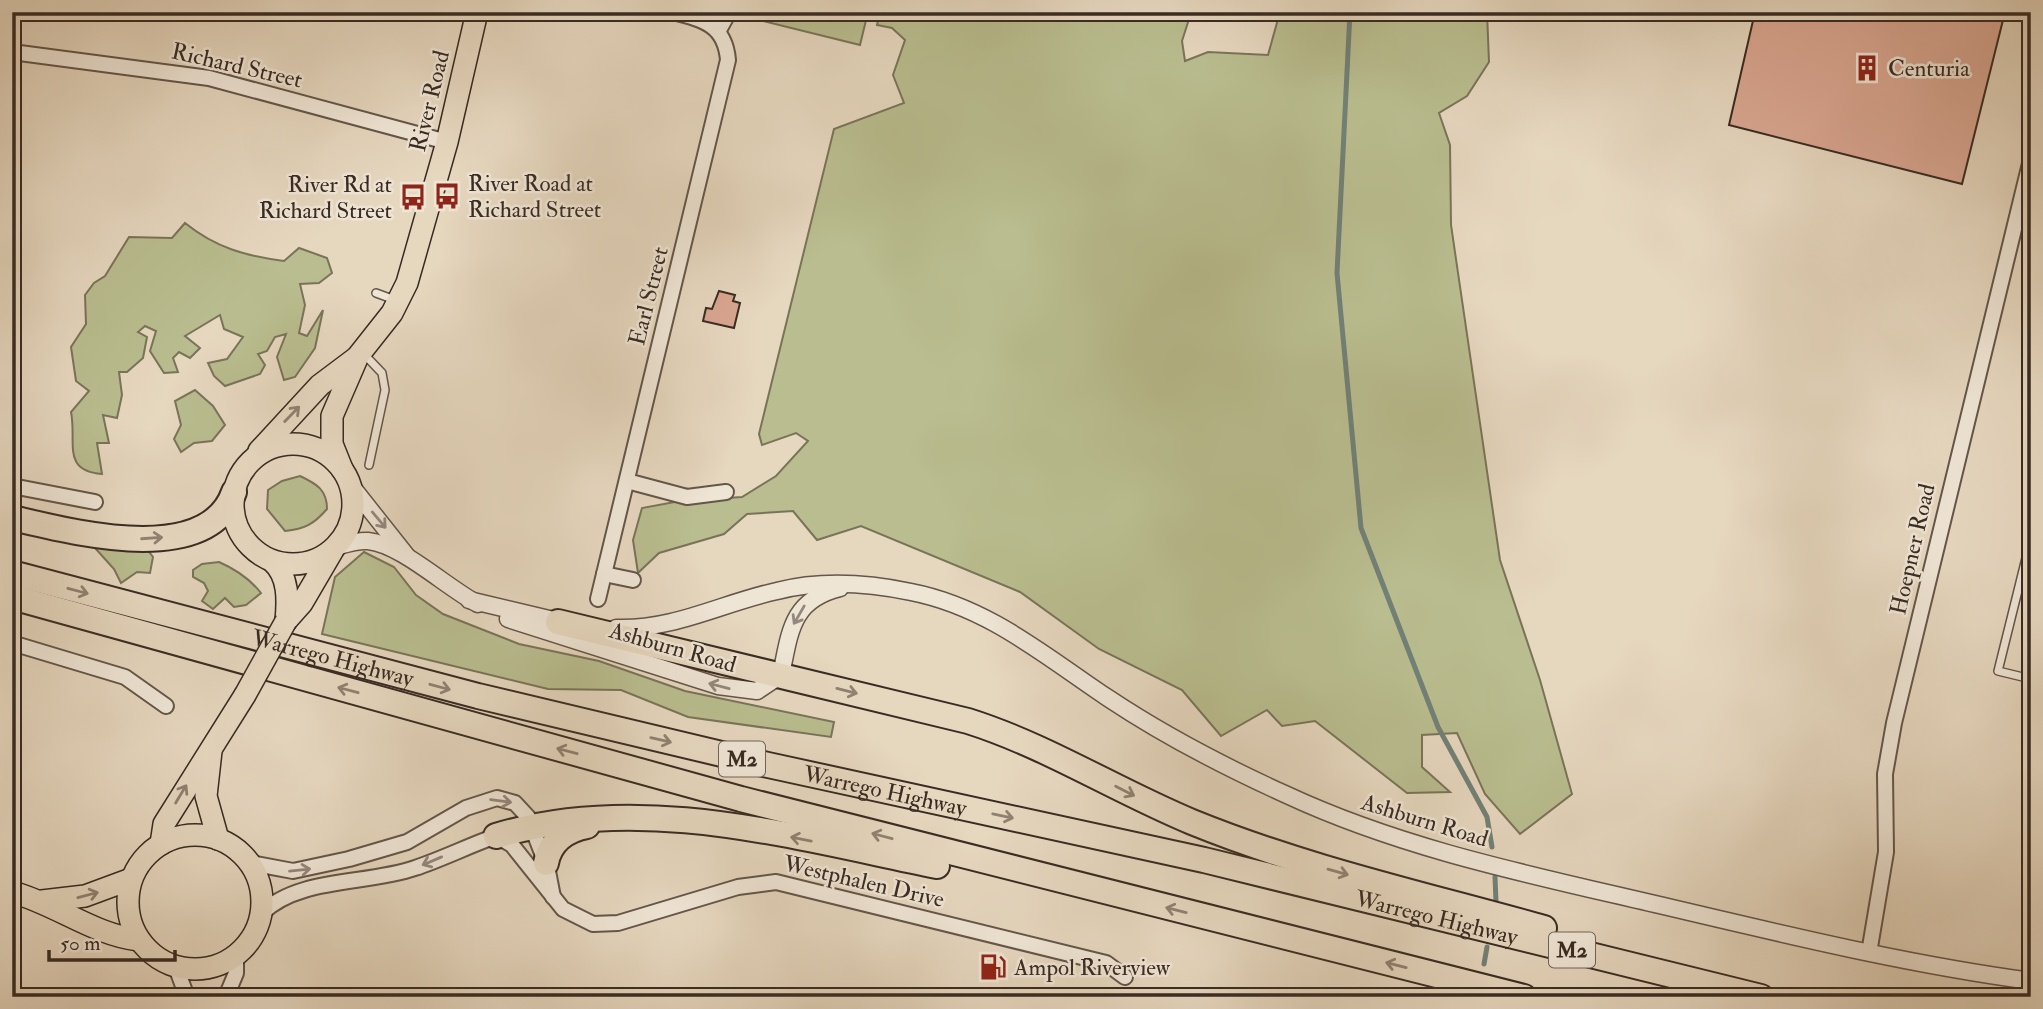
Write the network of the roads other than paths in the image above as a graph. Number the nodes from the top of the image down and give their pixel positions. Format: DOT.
graph roads {
  1 [pos="477,12"];
  2 [pos="673,12"];
  3 [pos="729,12"];
  4 [pos="719,30"];
  5 [pos="12,52"];
  6 [pos="447,142"];
  7 [pos="2031,161"];
  8 [pos="376,293"];
  9 [pos="399,302"];
  10 [pos="360,354"];
  11 [pos="247,465"];
  12 [pos="369,465"];
  13 [pos="345,476"];
  14 [pos="627,481"];
  15 [pos="12,486"];
  16 [pos="233,492"];
  17 [pos="726,492"];
  18 [pos="95,502"];
  19 [pos="12,518"];
  20 [pos="2031,538"];
  21 [pos="335,548"];
  22 [pos="407,557"];
  23 [pos="272,561"];
  24 [pos="12,572"];
  25 [pos="604,574"];
  26 [pos="633,580"];
  27 [pos="853,586"];
  28 [pos="12,597"];
  29 [pos="598,598"];
  30 [pos="469,600"];
  31 [pos="286,621"];
  32 [pos="558,622"];
  33 [pos="12,643"];
  34 [pos="781,675"];
  35 [pos="2031,679"];
  36 [pos="166,706"];
  37 [pos="212,749"];
  38 [pos="646,818"];
  39 [pos="533,826"];
  40 [pos="496,836"];
  41 [pos="218,839"];
  42 [pos="161,844"];
  43 [pos="971,859"];
  44 [pos="250,863"];
  45 [pos="546,863"];
  46 [pos="131,879"];
  47 [pos="12,892"];
  48 [pos="42,901"];
  49 [pos="554,901"];
  50 [pos="262,913"];
  51 [pos="139,940"];
  52 [pos="1868,953"];
  53 [pos="236,956"];
  54 [pos="1637,965"];
  55 [pos="176,967"];
  56 [pos="1125,977"];
  57 [pos="2031,981"];
  58 [pos="187,997"];
  59 [pos="226,997"];
  60 [pos="1524,997"];
  61 [pos="1761,997"];
  1 -- 6 [label="main road, River Road"];
  2 -- 4 [label="street"];
  3 -- 4 [label="street"];
  4 -- 14 [label="street, Earl Street"];
  5 -- 6 [label="street, Richard Street"];
  6 -- 9 [label="main road, River Road"];
  7 -- 52 [label="street, Hoepner Road"];
  8 -- 9 [label="lane"];
  9 -- 10 [label="main road, River Road"];
  11 -- 10 [label="main road, River Road, one-way"];
  10 -- 12 [label="lane"];
  10 -- 13 [label="main road, River Road"];
  11 -- 13 [label="main road"];
  11 -- 16 [label="main road"];
  13 -- 21 [label="main road"];
  13 -- 22 [label="street, Ashburn Road, one-way"];
  14 -- 17 [label="street"];
  14 -- 25 [label="street, Earl Street"];
  15 -- 18 [label="street"];
  19 -- 16 [label="highway, one-way"];
  16 -- 23 [label="main road"];
  20 -- 35 [label="lane"];
  21 -- 22 [label="street, Ashburn Road"];
  21 -- 23 [label="main road"];
  21 -- 31 [label="main road"];
  22 -- 30 [label="street, Ashburn Road"];
  23 -- 31 [label="main road"];
  24 -- 54 [label="highway, Warrego Highway / M2, one-way"];
  25 -- 26 [label="street"];
  25 -- 29 [label="street, Earl Street"];
  27 -- 32 [label="street, Ashburn Road"];
  27 -- 34 [label="street, Ashburn Road, one-way"];
  27 -- 52 [label="street, Ashburn Road"];
  43 -- 28 [label="highway, Warrego Highway / M2, one-way"];
  30 -- 32 [label="street, Ashburn Road"];
  34 -- 30 [label="street, Ashburn Road, one-way"];
  31 -- 37 [label="main road, bridge"];
  32 -- 34 [label="highway"];
  33 -- 36 [label="street"];
  34 -- 54 [label="highway, one-way"];
  37 -- 41 [label="main road"];
  42 -- 37 [label="main road, one-way"];
  38 -- 39 [label="highway"];
  43 -- 38 [label="highway, one-way"];
  38 -- 45 [label="highway"];
  39 -- 40 [label="highway"];
  44 -- 39 [label="street, one-way"];
  39 -- 45 [label="street"];
  40 -- 49 [label="street, Westphalen Drive"];
  40 -- 50 [label="street, one-way"];
  41 -- 42 [label="main road"];
  41 -- 44 [label="main road"];
  42 -- 46 [label="main road"];
  60 -- 43 [label="highway, Warrego Highway / M2, one-way"];
  44 -- 50 [label="main road"];
  45 -- 49 [label="street"];
  48 -- 46 [label="main road, one-way"];
  46 -- 51 [label="main road"];
  47 -- 48 [label="main road"];
  48 -- 51 [label="main road"];
  49 -- 56 [label="street, Westphalen Drive"];
  50 -- 53 [label="main road"];
  51 -- 55 [label="main road"];
  52 -- 57 [label="street, Ashburn Road"];
  53 -- 55 [label="main road"];
  53 -- 59 [label="street"];
  54 -- 61 [label="highway, Warrego Highway / M2"];
  55 -- 58 [label="street"];
}
